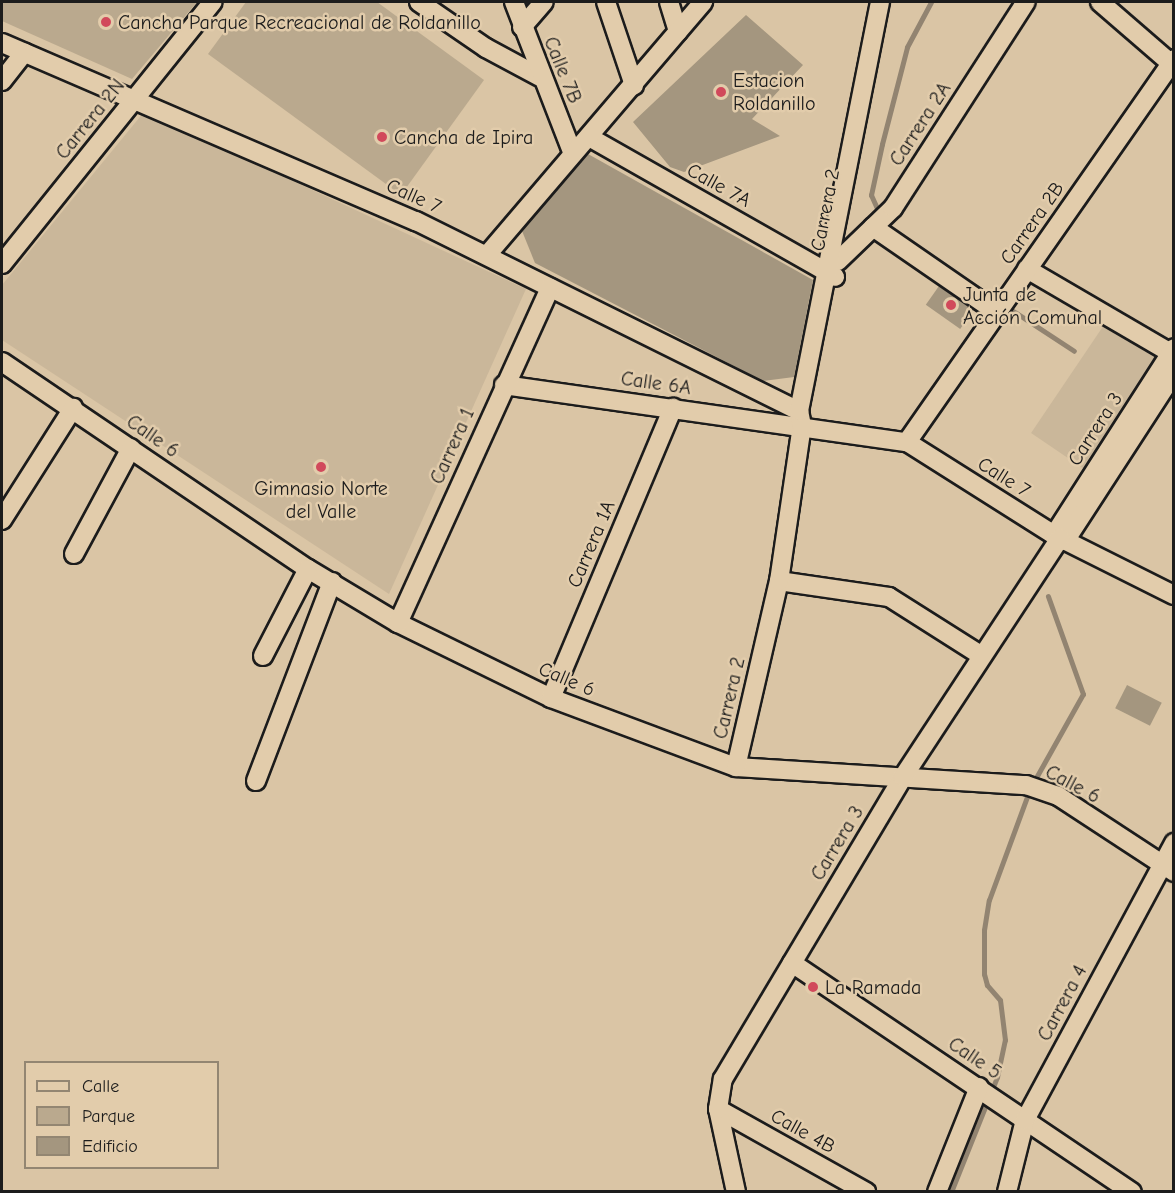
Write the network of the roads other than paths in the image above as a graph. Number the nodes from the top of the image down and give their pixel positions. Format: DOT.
graph roads {
  1 [pos="213,2"];
  2 [pos="419,2"];
  3 [pos="514,2"];
  4 [pos="544,2"];
  5 [pos="606,2"];
  6 [pos="669,2"];
  7 [pos="703,2"];
  8 [pos="880,2"];
  9 [pos="890,2"];
  10 [pos="1026,2"];
  11 [pos="1100,2"];
  12 [pos="522,27"];
  13 [pos="678,32"];
  14 [pos="2,43"];
  15 [pos="24,53"];
  16 [pos="1172,63"];
  17 [pos="540,77"];
  18 [pos="2,81"];
  19 [pos="634,85"];
  20 [pos="135,99"];
  21 [pos="589,137"];
  22 [pos="573,154"];
  23 [pos="876,225"];
  24 [pos="487,255"];
  25 [pos="2,264"];
  26 [pos="1027,269"];
  27 [pos="833,270"];
  28 [pos="550,288"];
  29 [pos="998,309"];
  30 [pos="1172,352"];
  31 [pos="2,362"];
  32 [pos="1173,373"];
  33 [pos="504,385"];
  34 [pos="74,408"];
  35 [pos="673,408"];
  36 [pos="800,419"];
  37 [pos="907,442"];
  38 [pos="131,448"];
  39 [pos="2,520"];
  40 [pos="1060,538"];
  41 [pos="74,554"];
  42 [pos="308,569"];
  43 [pos="779,581"];
  44 [pos="332,582"];
  45 [pos="1173,595"];
  46 [pos="398,623"];
  47 [pos="262,656"];
  48 [pos="982,656"];
  49 [pos="550,698"];
  50 [pos="736,767"];
  51 [pos="903,777"];
  52 [pos="256,781"];
  53 [pos="1173,843"];
  54 [pos="1168,868"];
  55 [pos="792,963"];
  56 [pos="987,1093"];
  57 [pos="718,1109"];
  58 [pos="1025,1120"];
  59 [pos="736,1191"];
  60 [pos="866,1191"];
  61 [pos="937,1191"];
  62 [pos="1007,1191"];
  63 [pos="1132,1191"];
  1 -- 20 [label="street, Carrera 2N"];
  2 -- 17 [label="street"];
  3 -- 12 [label="street, Calle 7B"];
  4 -- 12 [label="street"];
  5 -- 19 [label="street"];
  6 -- 13 [label="street"];
  7 -- 13 [label="street"];
  8 -- 27 [label="street, Carrera 2"];
  9 -- 27 [label="street, Carrera 2"];
  10 -- 23 [label="street, Carrera 2A"];
  11 -- 16 [label="street"];
  12 -- 17 [label="street, Calle 7B"];
  13 -- 19 [label="street"];
  14 -- 15 [label="street, Calle 7"];
  15 -- 18 [label="street"];
  15 -- 20 [label="street, Calle 7"];
  16 -- 26 [label="street, Carrera 2B"];
  17 -- 22 [label="street, Calle 7B"];
  19 -- 21 [label="street"];
  20 -- 24 [label="street, Calle 7"];
  20 -- 25 [label="street, Carrera 2N"];
  21 -- 22 [label="street"];
  21 -- 27 [label="street, Calle 7A"];
  22 -- 24 [label="street"];
  23 -- 27 [label="street, Carrera 2A"];
  23 -- 29 [label="street"];
  24 -- 28 [label="street, Calle 7"];
  26 -- 29 [label="street, Carrera 2B"];
  26 -- 30 [label="street"];
  27 -- 36 [label="street, Carrera 2"];
  28 -- 33 [label="street, Carrera 1"];
  28 -- 36 [label="street, Calle 7"];
  29 -- 37 [label="street, Carrera 2B"];
  30 -- 40 [label="street, Carrera 3"];
  31 -- 34 [label="street, Calle 6"];
  32 -- 40 [label="street, Carrera 3"];
  33 -- 35 [label="street, Calle 6A"];
  33 -- 46 [label="street, Carrera 1"];
  34 -- 38 [label="street, Calle 6"];
  34 -- 39 [label="street"];
  35 -- 36 [label="street, Calle 6A"];
  35 -- 49 [label="street, Carrera 1A"];
  36 -- 37 [label="street, Calle 7"];
  36 -- 43 [label="street, Carrera 2"];
  37 -- 40 [label="street, Calle 7"];
  38 -- 41 [label="street"];
  38 -- 42 [label="street, Calle 6"];
  40 -- 45 [label="street, Calle 7"];
  40 -- 48 [label="street, Carrera 3"];
  42 -- 44 [label="street, Calle 6"];
  42 -- 47 [label="street"];
  43 -- 48 [label="street"];
  43 -- 50 [label="street, Carrera 2"];
  44 -- 46 [label="street, Calle 6"];
  44 -- 52 [label="street"];
  46 -- 49 [label="street, Calle 6"];
  48 -- 51 [label="street, Carrera 3"];
  49 -- 50 [label="street, Calle 6"];
  50 -- 51 [label="street, Calle 6"];
  51 -- 54 [label="street, Calle 6"];
  51 -- 55 [label="street, Carrera 3"];
  53 -- 54 [label="street, Carrera 4"];
  54 -- 58 [label="street, Carrera 4"];
  55 -- 56 [label="street, Calle 5"];
  55 -- 57 [label="street, Carrera 3"];
  56 -- 58 [label="street, Calle 5"];
  56 -- 61 [label="street"];
  57 -- 59 [label="street, Carrera 3"];
  57 -- 60 [label="street, Calle 4B"];
  58 -- 62 [label="street, Carrera 4"];
  58 -- 63 [label="street, Calle 5"];
}
